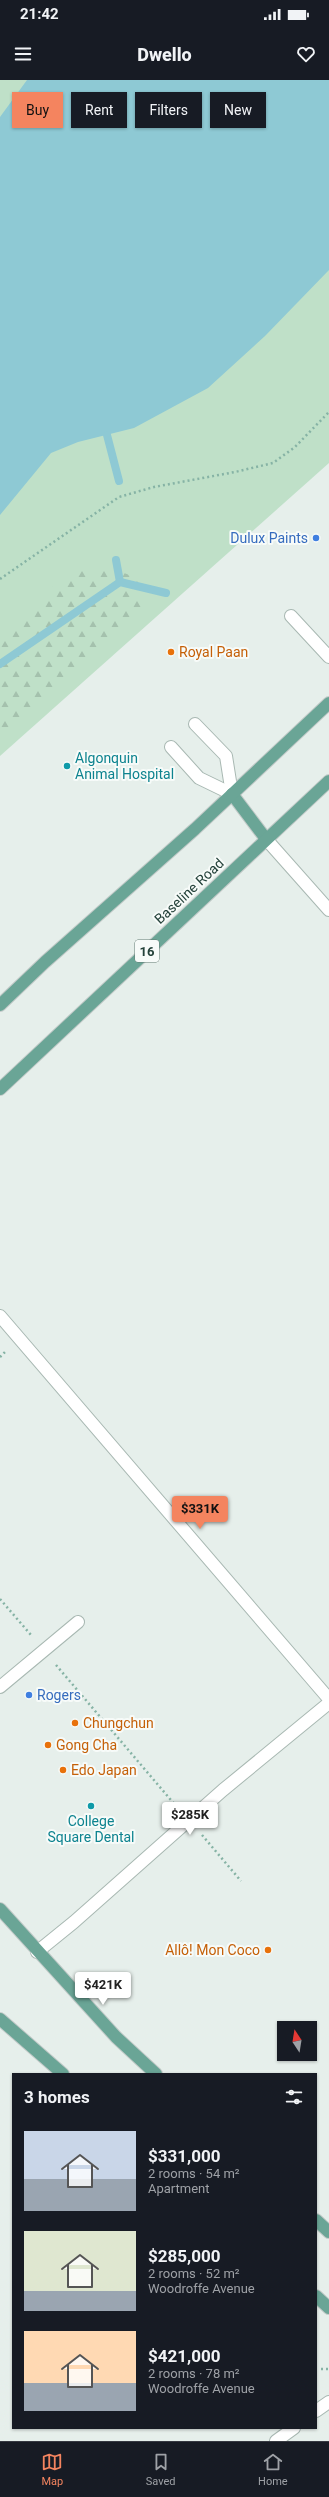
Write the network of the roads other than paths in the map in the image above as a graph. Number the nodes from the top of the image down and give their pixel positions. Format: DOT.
graph roads {
  1 [pos="291,616"];
  2 [pos="329,657"];
  3 [pos="329,703"];
  4 [pos="195,724"];
  5 [pos="171,747"];
  6 [pos="329,781"];
  7 [pos="232,794"];
  8 [pos="266,839"];
  9 [pos="329,910"];
  10 [pos="0,1005"];
  11 [pos="0,1089"];
  12 [pos="0,1316"];
  13 [pos="78,1622"];
  14 [pos="0,1687"];
  15 [pos="329,1699"];
  16 [pos="329,1703"];
  17 [pos="0,1909"];
  18 [pos="37,1952"];
  19 [pos="0,2019"];
  20 [pos="62,2073"];
  21 [pos="155,2073"];
  22 [pos="317,2221"];
  23 [pos="329,2232"];
  24 [pos="317,2297"];
  25 [pos="329,2308"];
  26 [pos="329,2402"];
  27 [pos="317,2410"];
  28 [pos="278,2429"];
  29 [pos="293,2429"];
  30 [pos="268,2441"];
  31 [pos="276,2441"];
  1 -- 2 [label="street"];
  3 -- 7 [label="main road"];
  4 -- 7 [label="street"];
  5 -- 7 [label="street"];
  6 -- 8 [label="main road, Baseline Road / 16"];
  7 -- 8 [label="main road"];
  7 -- 10 [label="main road"];
  8 -- 9 [label="street"];
  8 -- 11 [label="main road, Baseline Road / 16"];
  12 -- 15 [label="street"];
  13 -- 14 [label="street"];
  16 -- 18 [label="street"];
  17 -- 18 [label="main road"];
  18 -- 21 [label="main road"];
  19 -- 20 [label="main road"];
  22 -- 23 [label="main road"];
  24 -- 25 [label="main road"];
  26 -- 27 [label="street"];
  28 -- 30 [label="street"];
  29 -- 31 [label="street"];
}
